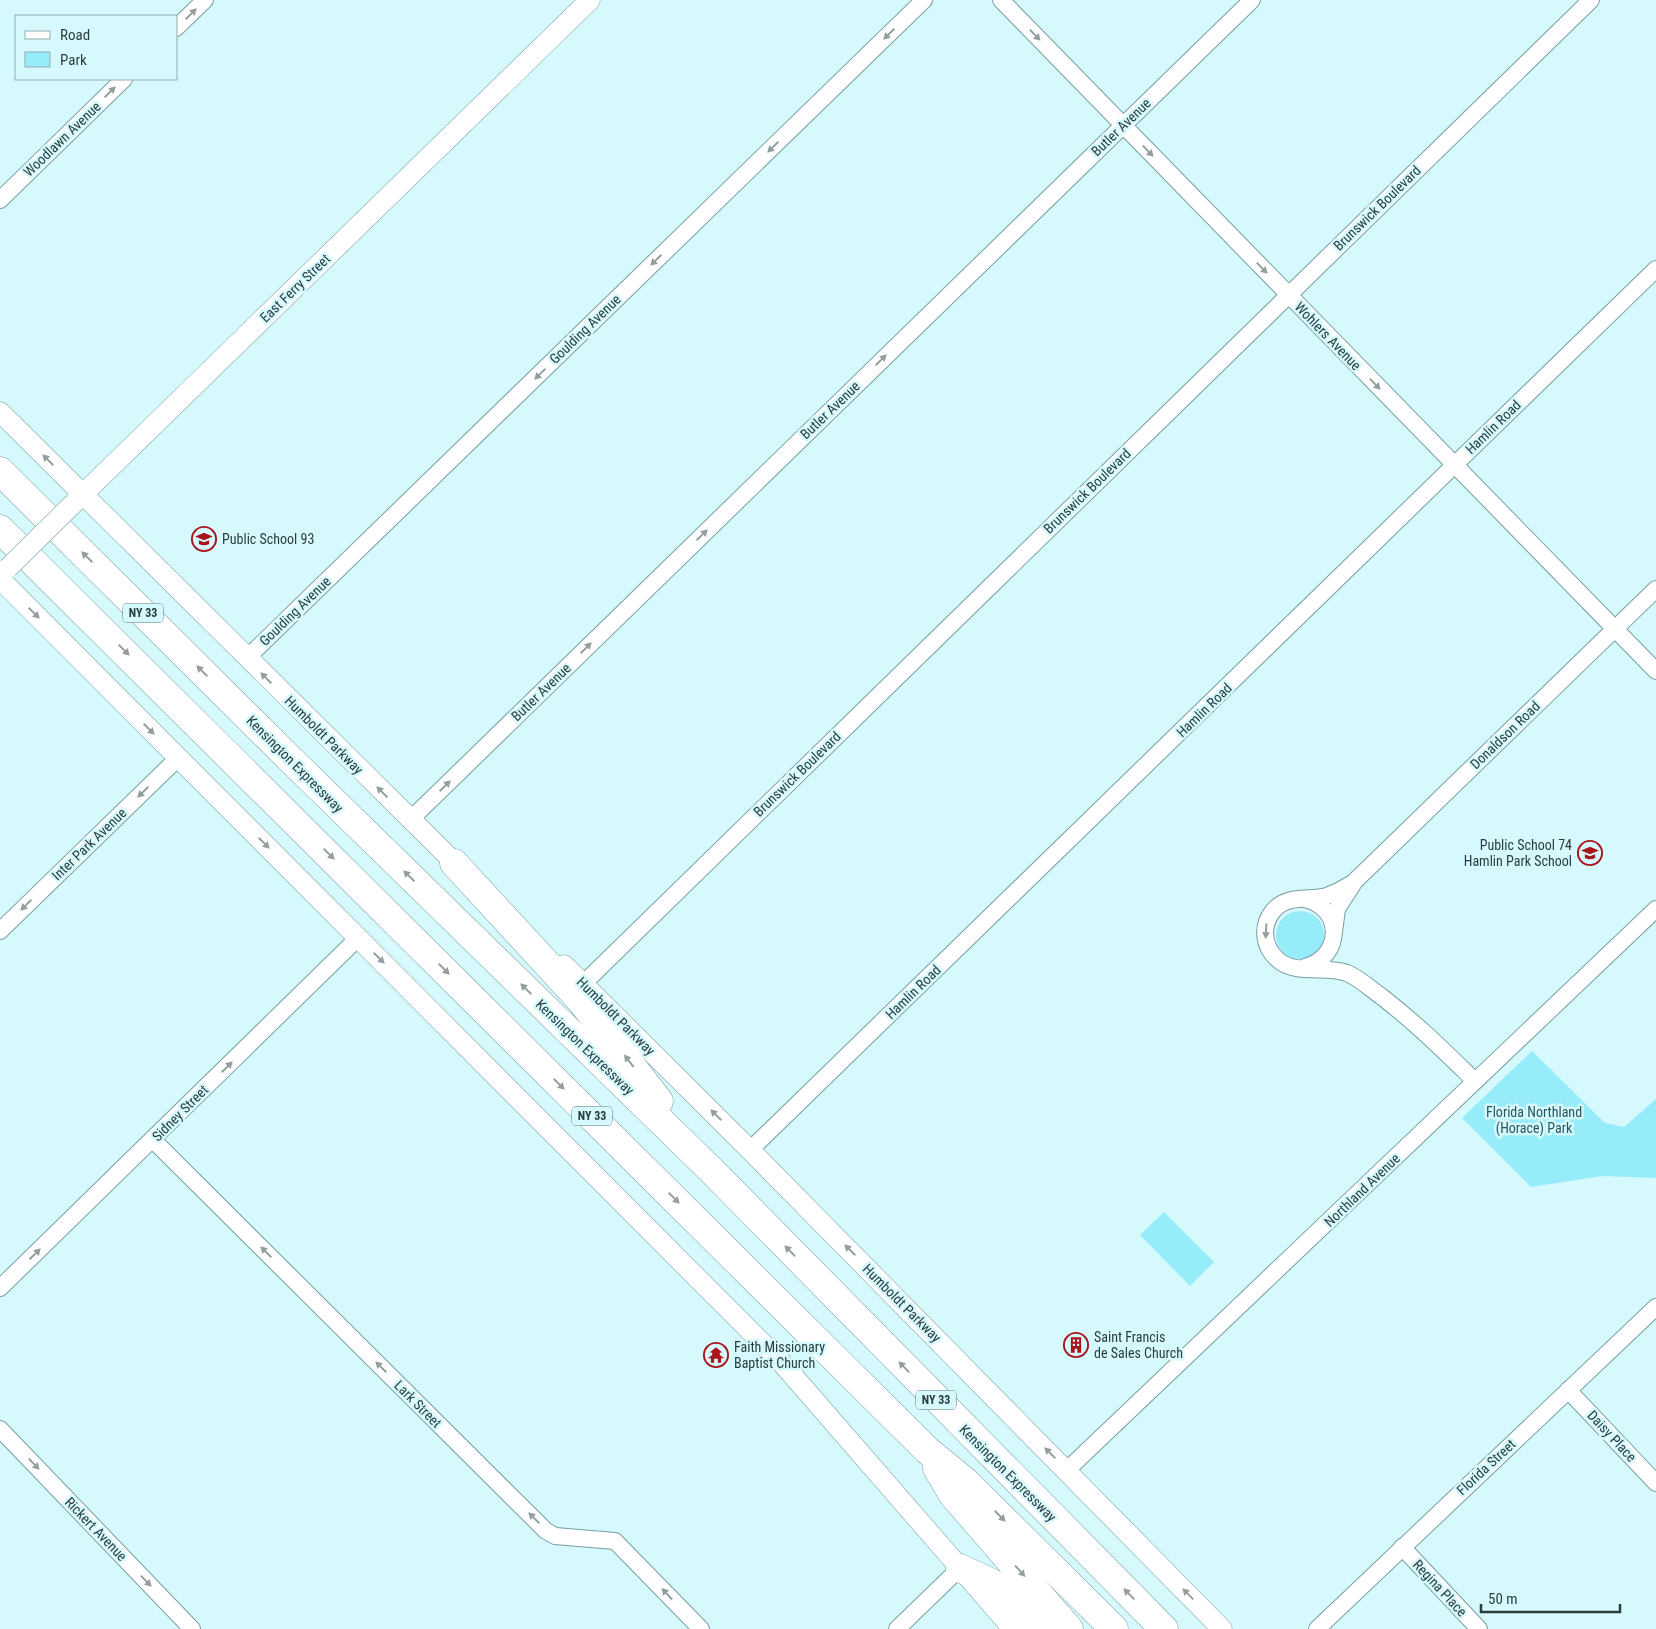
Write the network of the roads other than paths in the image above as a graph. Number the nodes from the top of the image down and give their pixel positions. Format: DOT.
graph roads {
  1 [pos="205,0"];
  2 [pos="590,0"];
  3 [pos="924,0"];
  4 [pos="1001,0"];
  5 [pos="1252,0"];
  6 [pos="1591,0"];
  7 [pos="178,26"];
  8 [pos="123,80"];
  9 [pos="1123,125"];
  10 [pos="0,200"];
  11 [pos="1656,269"];
  12 [pos="1288,294"];
  13 [pos="0,412"];
  14 [pos="1454,466"];
  15 [pos="0,471"];
  16 [pos="78,499"];
  17 [pos="0,528"];
  18 [pos="3,574"];
  19 [pos="1656,589"];
  20 [pos="1615,629"];
  21 [pos="247,658"];
  22 [pos="1656,671"];
  23 [pos="178,758"];
  24 [pos="410,820"];
  25 [pos="454,863"];
  26 [pos="1355,881"];
  27 [pos="1296,899"];
  28 [pos="1656,910"];
  29 [pos="0,930"];
  30 [pos="1334,934"];
  31 [pos="359,937"];
  32 [pos="1292,967"];
  33 [pos="1355,978"];
  34 [pos="584,983"];
  35 [pos="1474,1082"];
  36 [pos="153,1140"];
  37 [pos="750,1150"];
  38 [pos="711,1170"];
  39 [pos="0,1288"];
  40 [pos="1656,1307"];
  41 [pos="1568,1390"];
  42 [pos="0,1429"];
  43 [pos="927,1450"];
  44 [pos="1067,1470"];
  45 [pos="1656,1483"];
  46 [pos="1402,1547"];
  47 [pos="960,1568"];
  48 [pos="192,1629"];
  49 [pos="701,1629"];
  50 [pos="897,1629"];
  51 [pos="1014,1629"];
  52 [pos="1039,1629"];
  53 [pos="1069,1629"];
  54 [pos="1114,1629"];
  55 [pos="1164,1629"];
  56 [pos="1222,1629"];
  57 [pos="1317,1629"];
  58 [pos="1479,1629"];
  7 -- 1 [label="street, one-way"];
  2 -- 16 [label="street, East Ferry Street"];
  3 -- 21 [label="street, Goulding Avenue, one-way"];
  4 -- 9 [label="street, Wohlers Avenue, one-way"];
  5 -- 9 [label="street, Butler Avenue"];
  6 -- 12 [label="street, Brunswick Boulevard"];
  10 -- 8 [label="street, Woodlawn Avenue, one-way"];
  9 -- 12 [label="street, Wohlers Avenue, one-way"];
  24 -- 9 [label="street, Butler Avenue, one-way"];
  11 -- 14 [label="street, Hamlin Road"];
  12 -- 14 [label="street, Wohlers Avenue, one-way"];
  12 -- 34 [label="street, Brunswick Boulevard"];
  16 -- 13 [label="street, Humboldt Parkway, one-way"];
  14 -- 20 [label="street, Wohlers Avenue"];
  14 -- 37 [label="street, Hamlin Road"];
  38 -- 15 [label="highway, Kensington Expressway / NY 33, one-way"];
  16 -- 18 [label="street, East Ferry Street, bridge"];
  16 -- 21 [label="street, Humboldt Parkway"];
  17 -- 43 [label="highway, NY 33, one-way"];
  18 -- 23 [label="street, one-way"];
  19 -- 20 [label="street, Donaldson Road"];
  20 -- 22 [label="street, Wohlers Avenue"];
  20 -- 26 [label="street, Donaldson Road"];
  24 -- 21 [label="street, Humboldt Parkway, one-way"];
  23 -- 29 [label="street, Inter Park Avenue, one-way"];
  23 -- 31 [label="street, one-way"];
  24 -- 25 [label="street, Humboldt Parkway"];
  25 -- 34 [label="street, Humboldt Parkway"];
  38 -- 25 [label="highway, one-way"];
  26 -- 27 [label="street, Donaldson Road"];
  26 -- 30 [label="street, Donaldson Road"];
  27 -- 30 [label="street"];
  27 -- 32 [label="street, Donaldson Road, one-way"];
  28 -- 35 [label="street, Northland Avenue"];
  30 -- 32 [label="street"];
  30 -- 33 [label="street, Donaldson Road"];
  36 -- 31 [label="street, Sidney Street, one-way"];
  31 -- 47 [label="street, one-way"];
  32 -- 33 [label="street, Donaldson Road"];
  33 -- 35 [label="street, Donaldson Road"];
  37 -- 34 [label="street, Humboldt Parkway, one-way"];
  35 -- 44 [label="street, Northland Avenue"];
  39 -- 36 [label="street, Sidney Street, one-way"];
  49 -- 36 [label="street, Lark Street, one-way"];
  44 -- 37 [label="street, Humboldt Parkway, one-way"];
  55 -- 38 [label="highway, Kensington Expressway / NY 33, one-way"];
  40 -- 41 [label="street, Florida Street"];
  41 -- 45 [label="street, Daisy Place"];
  41 -- 46 [label="street, Florida Street"];
  42 -- 48 [label="street, Rickert Avenue, one-way"];
  43 -- 53 [label="highway, one-way"];
  43 -- 54 [label="highway, NY 33, one-way"];
  56 -- 44 [label="street, Humboldt Parkway, one-way"];
  46 -- 57 [label="street, Florida Street"];
  46 -- 58 [label="street, Regina Place"];
  47 -- 50 [label="street"];
  47 -- 51 [label="street"];
  47 -- 52 [label="highway"];
}
